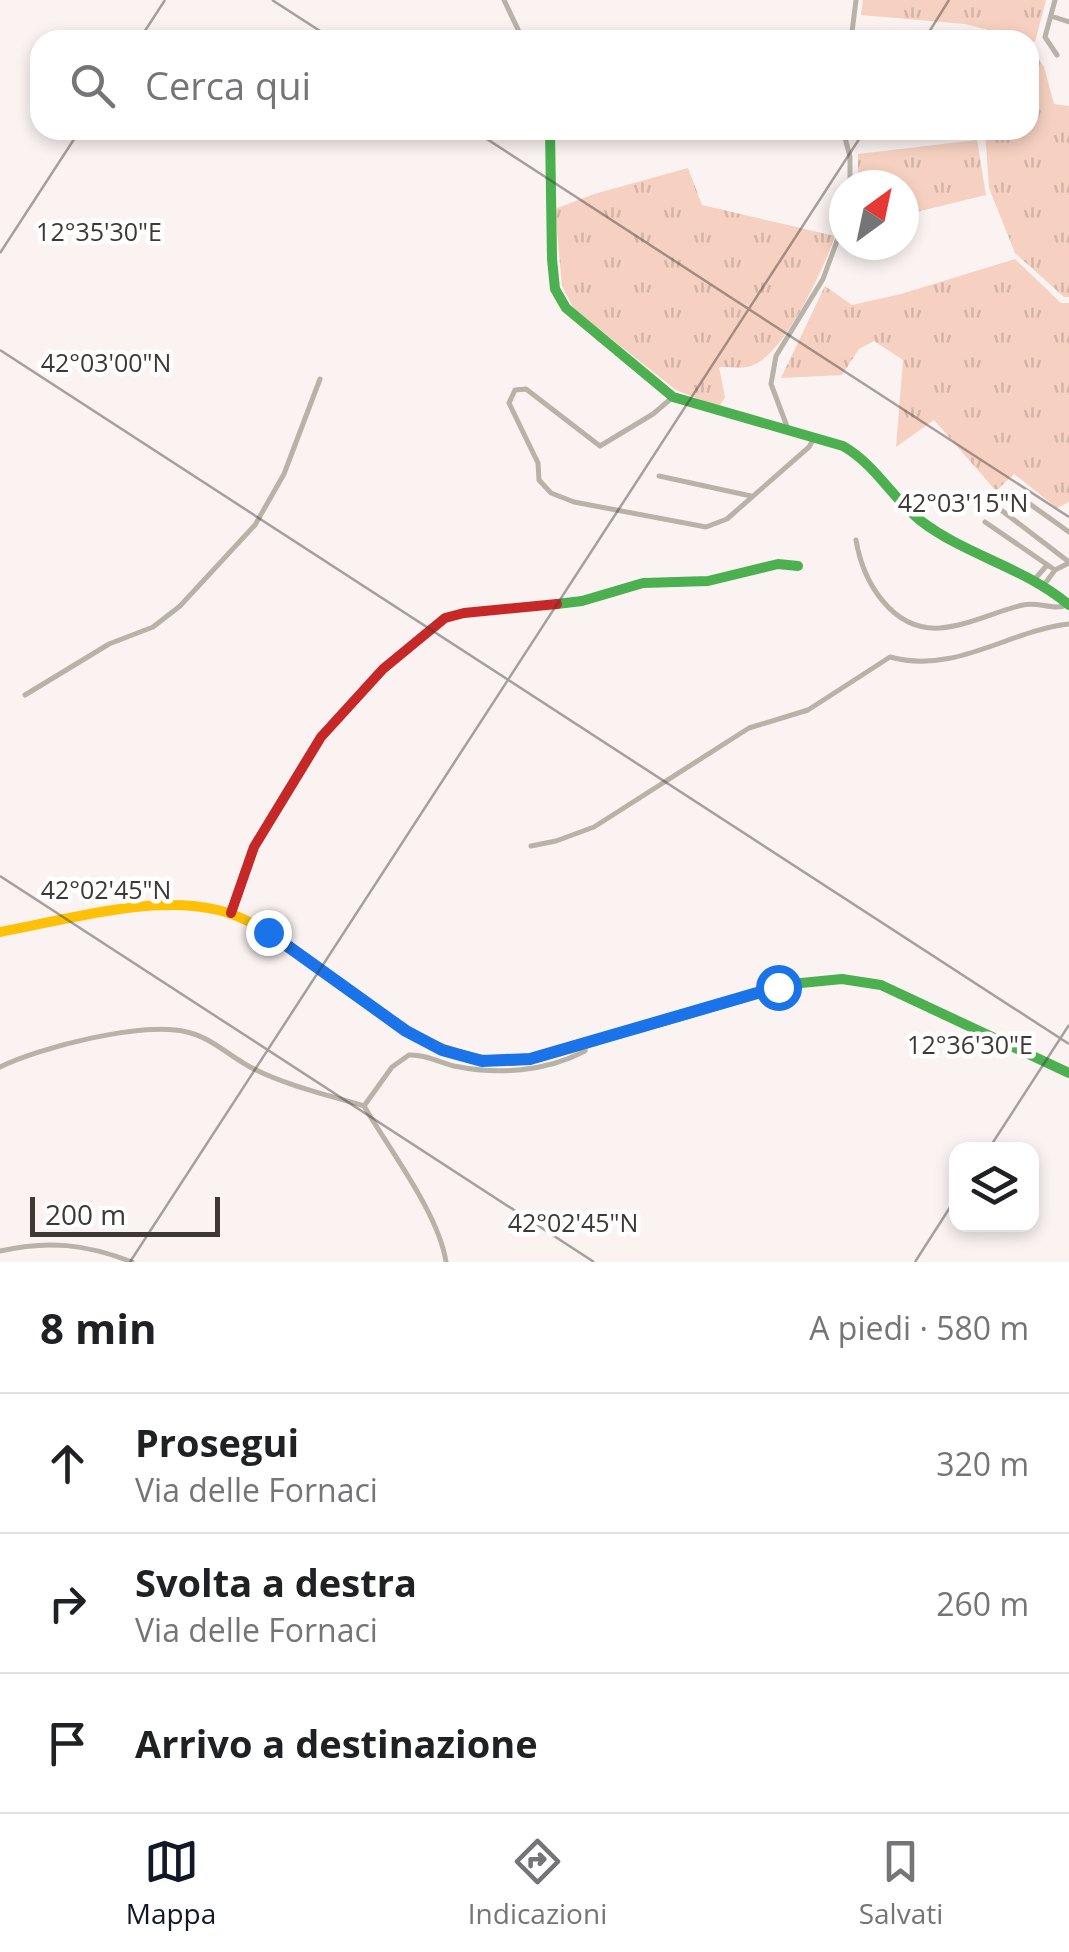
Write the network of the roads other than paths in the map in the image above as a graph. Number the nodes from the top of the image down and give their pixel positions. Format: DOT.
graph roads {
  1 [pos="504,0"];
  2 [pos="856,0"];
  3 [pos="1055,0"];
  4 [pos="1051,16"];
  5 [pos="1069,22"];
  6 [pos="518,30"];
  7 [pos="852,30"];
  8 [pos="1057,54"];
  9 [pos="550,140"];
  10 [pos="846,140"];
  11 [pos="850,170"];
  12 [pos="830,260"];
  13 [pos="320,379"];
  14 [pos="673,397"];
  15 [pos="789,432"];
  16 [pos="814,438"];
  17 [pos="659,476"];
  18 [pos="1013,492"];
  19 [pos="752,496"];
  20 [pos="1001,510"];
  21 [pos="985,522"];
  22 [pos="1069,532"];
  23 [pos="856,540"];
  24 [pos="1069,563"];
  25 [pos="1047,565"];
  26 [pos="798,566"];
  27 [pos="1055,570"];
  28 [pos="1039,582"];
  29 [pos="1069,604"];
  30 [pos="1069,624"];
  31 [pos="882,649"];
  32 [pos="890,657"];
  33 [pos="24,695"];
  34 [pos="531,846"];
  35 [pos="232,913"];
  36 [pos="0,932"];
  37 [pos="586,1044"];
  38 [pos="0,1067"];
  39 [pos="1069,1073"];
  40 [pos="364,1106"];
  41 [pos="0,1251"];
  42 [pos="132,1262"];
  43 [pos="446,1262"];
  1 -- 6 [label="street"];
  2 -- 7 [label="street"];
  3 -- 4 [label="street"];
  4 -- 5 [label="street"];
  4 -- 8 [label="street"];
  9 -- 14 [label="street"];
  10 -- 11 [label="street"];
  12 -- 15 [label="street"];
  13 -- 33 [label="street"];
  14 -- 15 [label="street"];
  14 -- 19 [label="street"];
  15 -- 16 [label="street"];
  16 -- 19 [label="street"];
  16 -- 28 [label="street"];
  17 -- 19 [label="street"];
  18 -- 22 [label="street"];
  20 -- 24 [label="street"];
  21 -- 25 [label="street"];
  23 -- 29 [label="street"];
  24 -- 27 [label="street"];
  25 -- 27 [label="street"];
  25 -- 28 [label="street"];
  26 -- 35 [label="street"];
  27 -- 28 [label="street"];
  28 -- 29 [label="street"];
  30 -- 32 [label="street"];
  31 -- 32 [label="street"];
  32 -- 34 [label="street"];
  35 -- 36 [label="street"];
  35 -- 37 [label="street"];
  37 -- 39 [label="street"];
  37 -- 40 [label="street"];
  38 -- 40 [label="street"];
  40 -- 43 [label="street"];
  41 -- 42 [label="street"];
}
